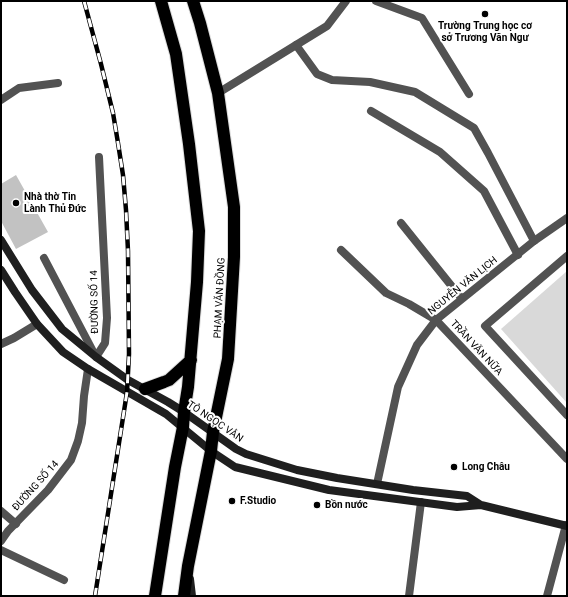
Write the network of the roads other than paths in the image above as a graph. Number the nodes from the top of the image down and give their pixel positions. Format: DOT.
graph roads {
  1 [pos="161,1"];
  2 [pos="193,1"];
  3 [pos="346,1"];
  4 [pos="376,1"];
  5 [pos="296,44"];
  6 [pos="58,83"];
  7 [pos="218,93"];
  8 [pos="469,94"];
  9 [pos="1,100"];
  10 [pos="371,111"];
  11 [pos="99,157"];
  12 [pos="567,218"];
  13 [pos="401,223"];
  14 [pos="1,240"];
  15 [pos="534,241"];
  16 [pos="341,250"];
  17 [pos="518,255"];
  18 [pos="567,256"];
  19 [pos="44,258"];
  20 [pos="1,270"];
  21 [pos="462,299"];
  22 [pos="436,320"];
  23 [pos="37,324"];
  24 [pos="1,344"];
  25 [pos="96,357"];
  26 [pos="191,360"];
  27 [pos="88,369"];
  28 [pos="145,389"];
  29 [pos="184,412"];
  30 [pos="567,415"];
  31 [pos="183,427"];
  32 [pos="213,432"];
  33 [pos="211,451"];
  34 [pos="567,459"];
  35 [pos="377,484"];
  36 [pos="421,502"];
  37 [pos="481,505"];
  38 [pos="1,510"];
  39 [pos="16,524"];
  40 [pos="566,526"];
  41 [pos="1,541"];
  42 [pos="1,550"];
  43 [pos="188,566"];
  44 [pos="64,580"];
  45 [pos="155,596"];
  46 [pos="184,596"];
  47 [pos="192,596"];
  48 [pos="409,596"];
  49 [pos="546,596"];
  1 -- 26 [label="highway"];
  2 -- 7 [label="highway, PHẠM VĂN ĐỒNG"];
  3 -- 5 [label="street"];
  4 -- 8 [label="street"];
  5 -- 7 [label="street"];
  5 -- 15 [label="street"];
  6 -- 9 [label="street"];
  7 -- 32 [label="highway, PHẠM VĂN ĐỒNG"];
  10 -- 17 [label="street"];
  11 -- 25 [label="street, ĐƯỜNG SỐ 14"];
  12 -- 15 [label="street, NGUYỄN VĂN LỊCH"];
  13 -- 21 [label="street"];
  14 -- 25 [label="main road, TÔ NGỌC VÂN"];
  15 -- 17 [label="street, NGUYỄN VĂN LỊCH"];
  16 -- 22 [label="street, TRẦN VĂN NỮA"];
  17 -- 21 [label="street, NGUYỄN VĂN LỊCH"];
  18 -- 30 [label="street"];
  19 -- 25 [label="street, ĐƯỜNG SỐ 14"];
  20 -- 23 [label="main road, TÔ NGỌC VÂN"];
  21 -- 22 [label="street, NGUYỄN VĂN LỊCH"];
  22 -- 34 [label="street, TRẦN VĂN NỮA"];
  22 -- 35 [label="street, NGUYỄN VĂN LỊCH"];
  23 -- 24 [label="street"];
  23 -- 27 [label="main road, TÔ NGỌC VÂN"];
  25 -- 28 [label="main road, TÔ NGỌC VÂN"];
  26 -- 28 [label="highway"];
  26 -- 29 [label="highway"];
  27 -- 31 [label="main road, TÔ NGỌC VÂN"];
  27 -- 39 [label="street, ĐƯỜNG SỐ 14"];
  28 -- 29 [label="main road, TÔ NGỌC VÂN"];
  29 -- 31 [label="highway"];
  29 -- 32 [label="main road, TÔ NGỌC VÂN"];
  31 -- 33 [label="main road, TÔ NGỌC VÂN"];
  31 -- 45 [label="highway"];
  32 -- 33 [label="highway, PHẠM VĂN ĐỒNG"];
  32 -- 35 [label="main road, TÔ NGỌC VÂN"];
  33 -- 36 [label="main road, TÔ NGỌC VÂN"];
  33 -- 43 [label="highway, PHẠM VĂN ĐỒNG"];
  35 -- 37 [label="main road, TÔ NGỌC VÂN"];
  36 -- 37 [label="main road, TÔ NGỌC VÂN"];
  36 -- 48 [label="street"];
  37 -- 40 [label="main road, TÔ NGỌC VÂN"];
  38 -- 39 [label="street"];
  39 -- 41 [label="street, ĐƯỜNG SỐ 14"];
  40 -- 49 [label="street"];
  42 -- 44 [label="street"];
  43 -- 46 [label="highway, PHẠM VĂN ĐỒNG"];
  43 -- 47 [label="main road"];
}
